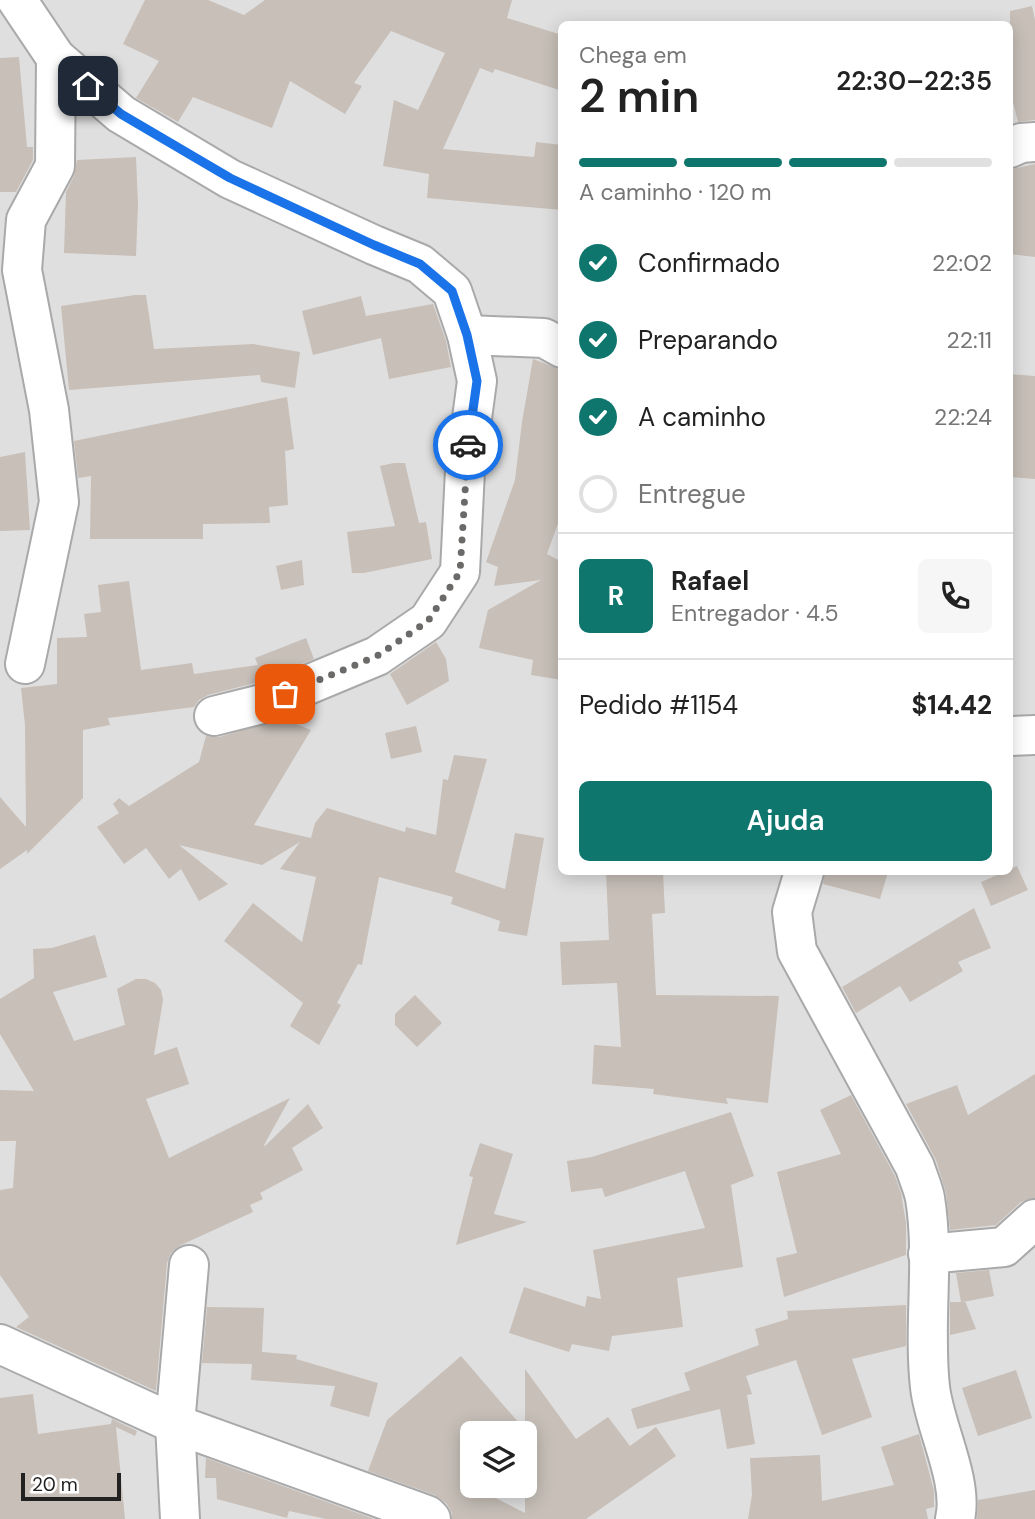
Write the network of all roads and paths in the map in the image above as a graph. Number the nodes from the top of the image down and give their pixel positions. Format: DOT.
graph roads {
  1 [pos="17,0"];
  2 [pos="56,58"];
  3 [pos="1035,142"];
  4 [pos="1013,147"];
  5 [pos="467,335"];
  6 [pos="558,346"];
  7 [pos="25,664"];
  8 [pos="214,716"];
  9 [pos="1035,735"];
  10 [pos="1013,736"];
  11 [pos="803,875"];
  12 [pos="1035,1219"];
  13 [pos="929,1255"];
  14 [pos="189,1265"];
  15 [pos="0,1344"];
  16 [pos="175,1424"];
  17 [pos="180,1519"];
  18 [pos="431,1519"];
  19 [pos="955,1519"];
  1 -- 2 [label="street"];
  2 -- 5 [label="street"];
  2 -- 7 [label="street"];
  3 -- 4 [label="street"];
  5 -- 6 [label="street"];
  5 -- 8 [label="street"];
  9 -- 10 [label="street"];
  11 -- 13 [label="street"];
  12 -- 13 [label="street"];
  13 -- 19 [label="street"];
  14 -- 16 [label="street"];
  15 -- 16 [label="street"];
  16 -- 17 [label="street"];
  16 -- 18 [label="street"];
}
